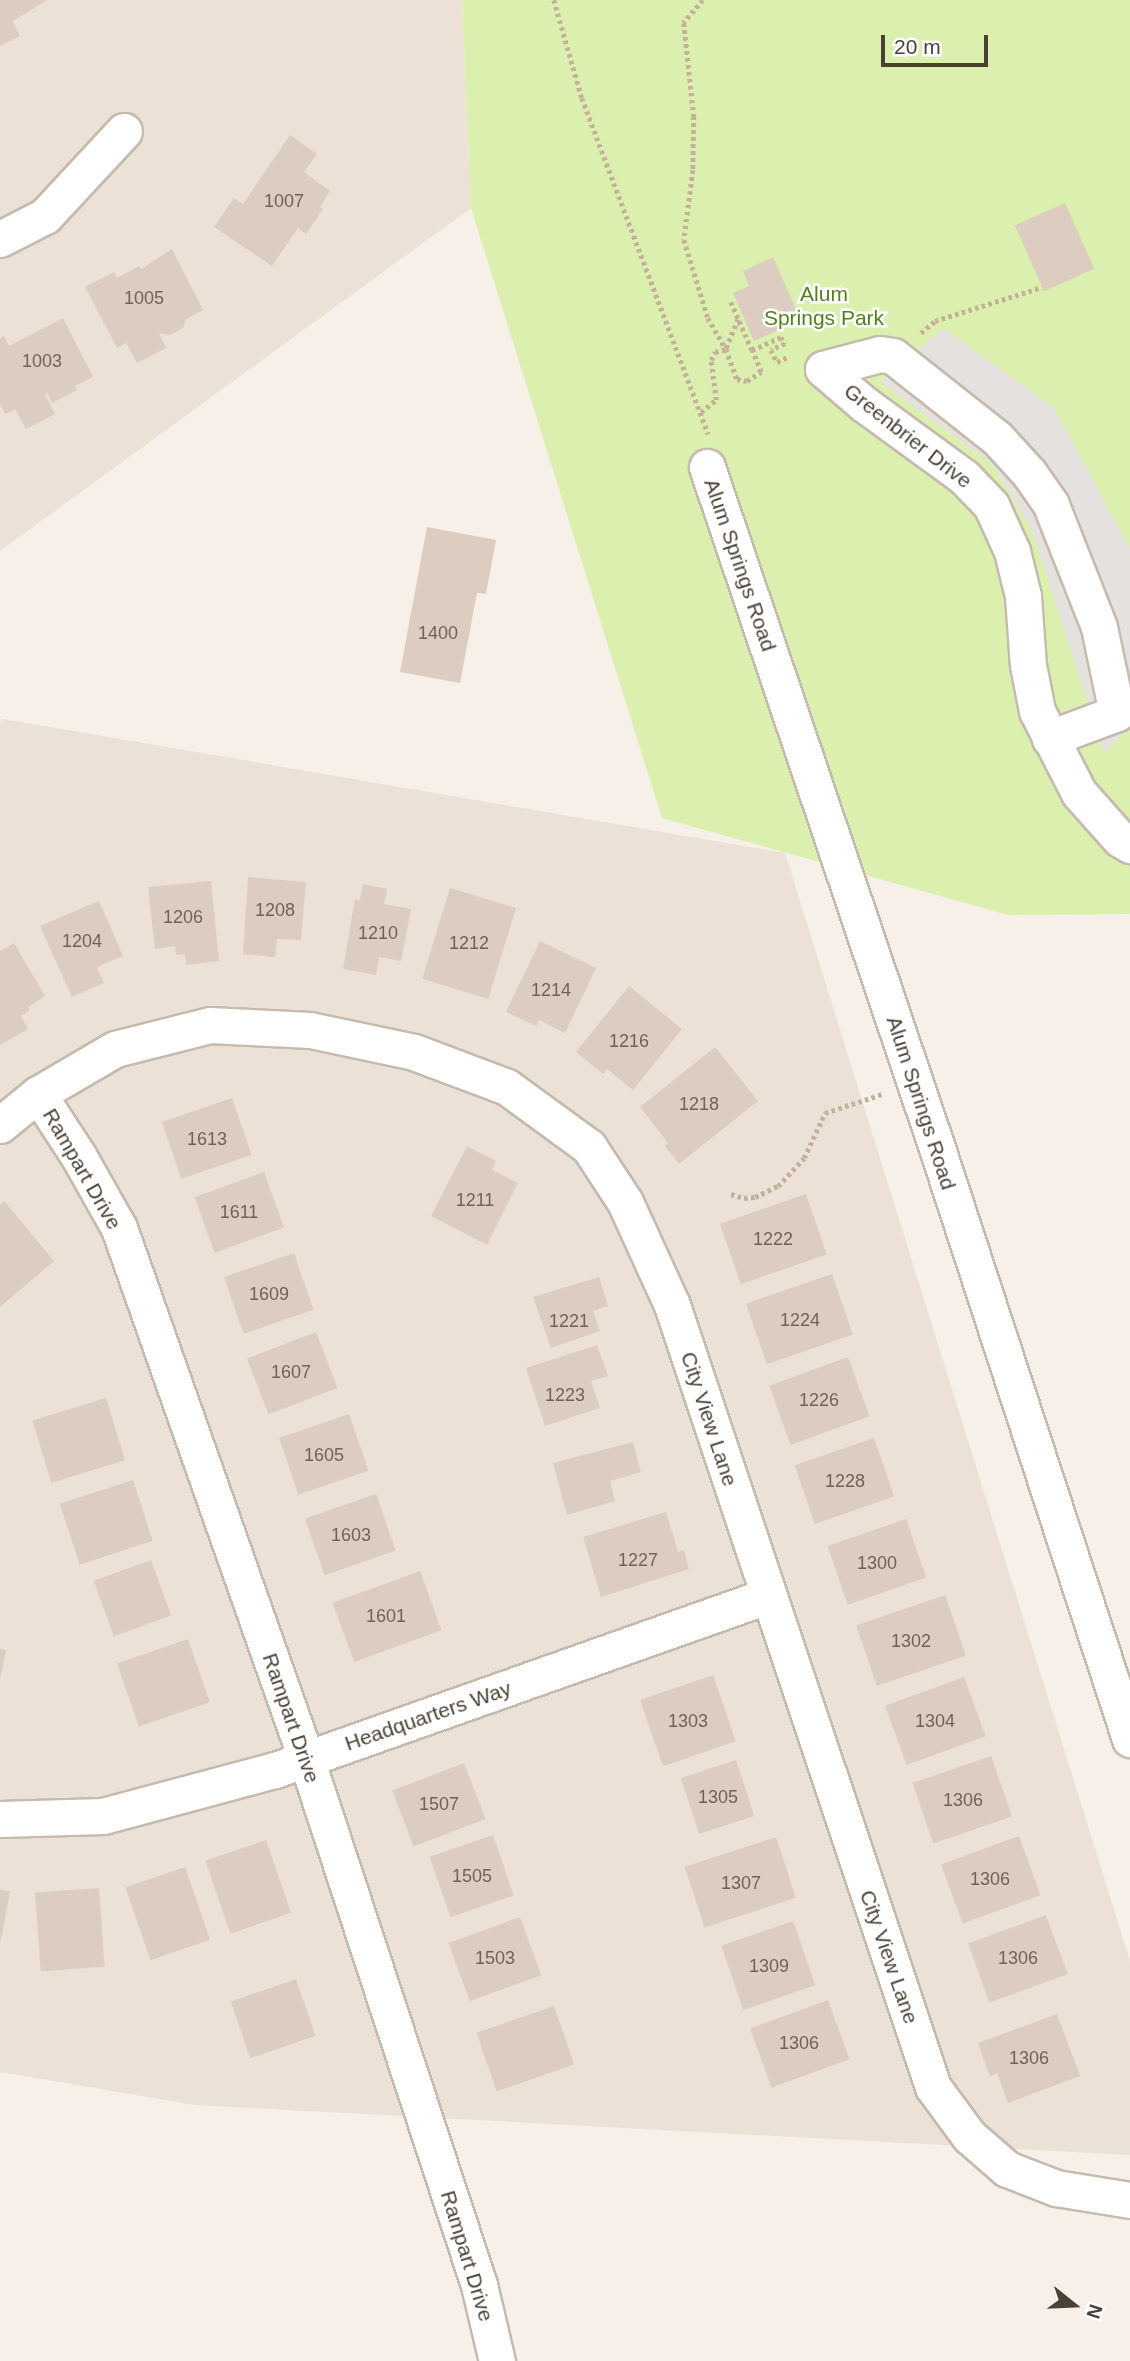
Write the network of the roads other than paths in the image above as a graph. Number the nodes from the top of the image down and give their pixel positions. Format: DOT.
graph roads {
  1 [pos="124,131"];
  2 [pos="0,239"];
  3 [pos="707,467"];
  4 [pos="1050,738"];
  5 [pos="1130,845"];
  6 [pos="38,1094"];
  7 [pos="0,1125"];
  8 [pos="767,1596"];
  9 [pos="1130,1740"];
  10 [pos="306,1758"];
  11 [pos="0,1819"];
  12 [pos="1130,2200"];
  13 [pos="497,2361"];
  1 -- 2 [label="street"];
  3 -- 9 [label="street, Alum Springs Road"];
  4 -- 4 [label="street, Greenbrier Drive"];
  4 -- 5 [label="street, Greenbrier Drive"];
  6 -- 7 [label="street, City View Lane"];
  6 -- 8 [label="street, City View Lane"];
  6 -- 10 [label="street, Rampart Drive"];
  8 -- 10 [label="street, Headquarters Way"];
  8 -- 12 [label="street, City View Lane"];
  10 -- 11 [label="street, Headquarters Way"];
  10 -- 13 [label="street, Rampart Drive"];
}
